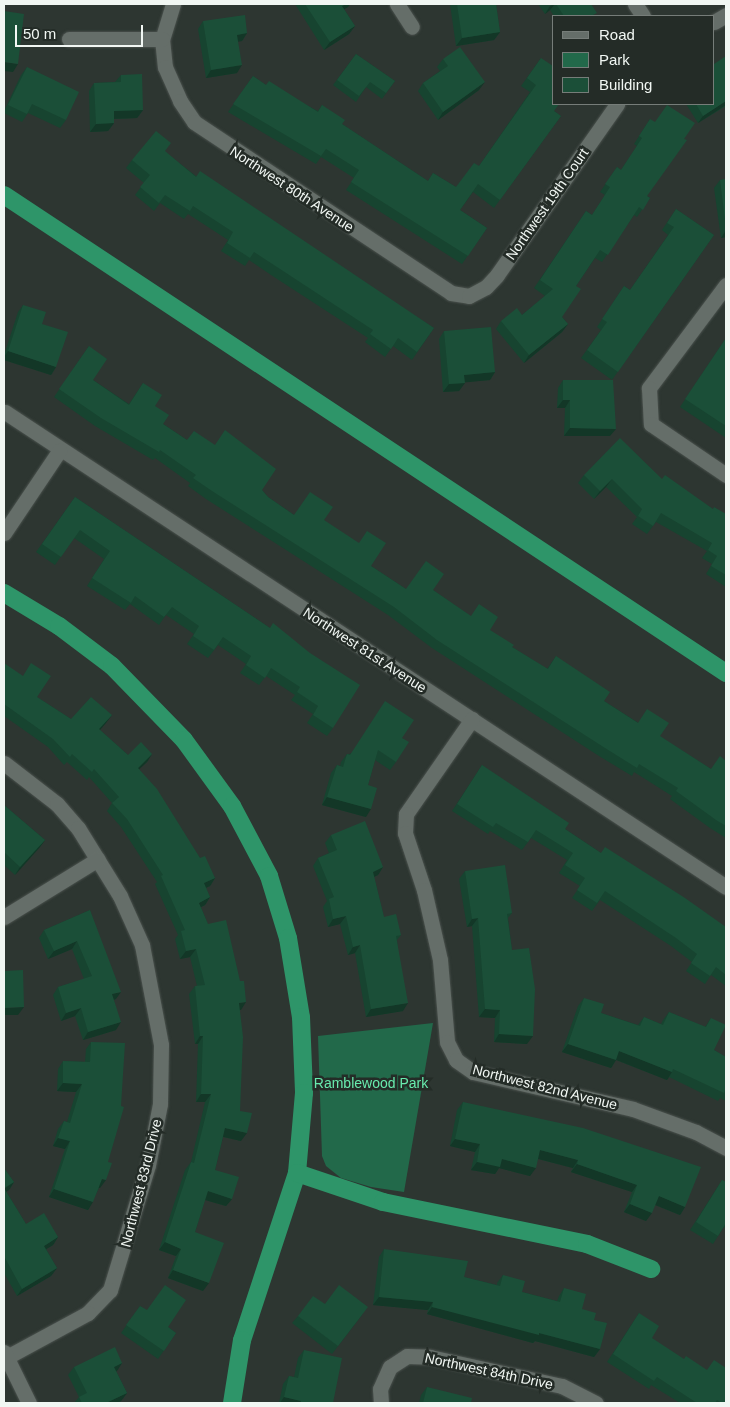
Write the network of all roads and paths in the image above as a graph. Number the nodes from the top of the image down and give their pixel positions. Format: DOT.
graph roads {
  1 [pos="173,4"];
  2 [pos="397,4"];
  3 [pos="635,4"];
  4 [pos="642,15"];
  5 [pos="726,15"];
  6 [pos="715,21"];
  7 [pos="412,27"];
  8 [pos="69,39"];
  9 [pos="162,39"];
  10 [pos="616,105"];
  11 [pos="726,286"];
  12 [pos="470,296"];
  13 [pos="5,412"];
  14 [pos="60,451"];
  15 [pos="726,475"];
  16 [pos="4,533"];
  17 [pos="472,719"];
  18 [pos="4,763"];
  19 [pos="98,858"];
  20 [pos="726,887"];
  21 [pos="4,917"];
  22 [pos="726,1148"];
  23 [pos="5,1355"];
  24 [pos="29,1403"];
  25 [pos="381,1403"];
  26 [pos="596,1403"];
  1 -- 9 [label="street"];
  2 -- 7 [label="street"];
  3 -- 4 [label="street"];
  5 -- 6 [label="street"];
  8 -- 9 [label="street"];
  9 -- 12 [label="street, Northwest 80th Avenue"];
  10 -- 12 [label="street, Northwest 19th Court"];
  11 -- 15 [label="street"];
  13 -- 14 [label="street, Northwest 81st Avenue"];
  14 -- 16 [label="street"];
  14 -- 17 [label="street, Northwest 81st Avenue"];
  17 -- 20 [label="street, Northwest 81st Avenue"];
  17 -- 22 [label="street, Northwest 82nd Avenue"];
  18 -- 19 [label="street, Northwest 83rd Drive"];
  19 -- 21 [label="street"];
  19 -- 23 [label="street, Northwest 83rd Drive"];
  23 -- 24 [label="street"];
  25 -- 26 [label="street, Northwest 84th Drive"];
}
